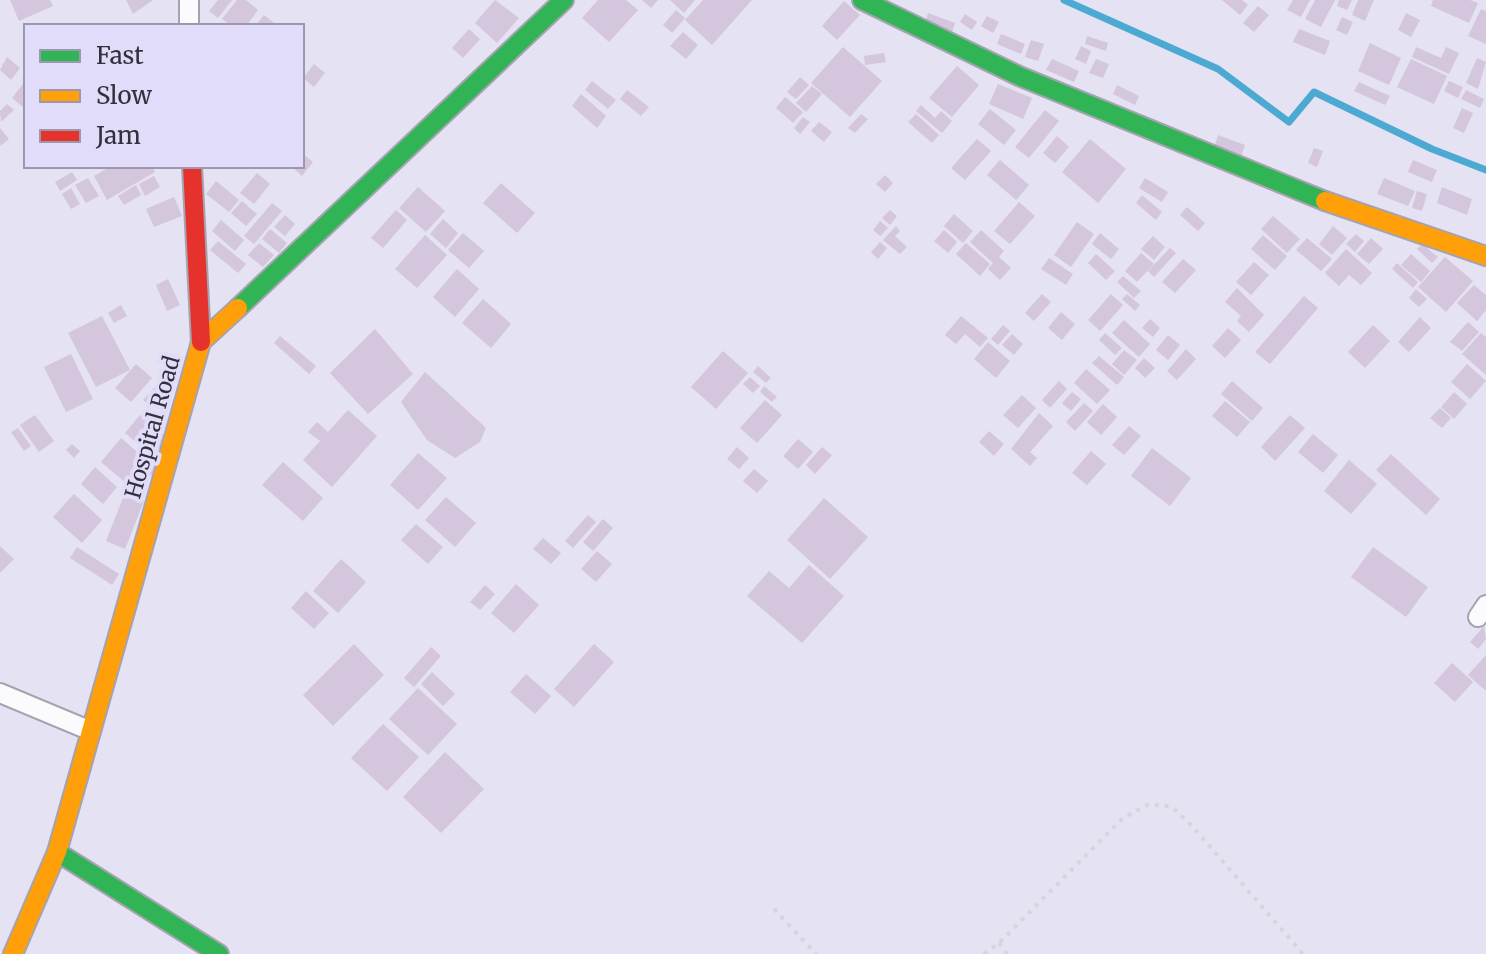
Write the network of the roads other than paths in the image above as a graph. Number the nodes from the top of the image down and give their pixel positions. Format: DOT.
graph roads {
  1 [pos="189,0"];
  2 [pos="564,0"];
  3 [pos="862,0"];
  4 [pos="189,24"];
  5 [pos="192,168"];
  6 [pos="1486,256"];
  7 [pos="201,342"];
  8 [pos="0,693"];
  9 [pos="91,731"];
  10 [pos="57,852"];
  11 [pos="13,954"];
  12 [pos="219,954"];
  1 -- 4 [label="street"];
  2 -- 7 [label="main road, Hospital Road"];
  3 -- 6 [label="main road"];
  5 -- 7 [label="main road"];
  7 -- 9 [label="main road, Hospital Road"];
  8 -- 9 [label="street"];
  9 -- 10 [label="main road, Hospital Road"];
  10 -- 11 [label="main road, Hospital Road"];
  10 -- 12 [label="main road"];
}
